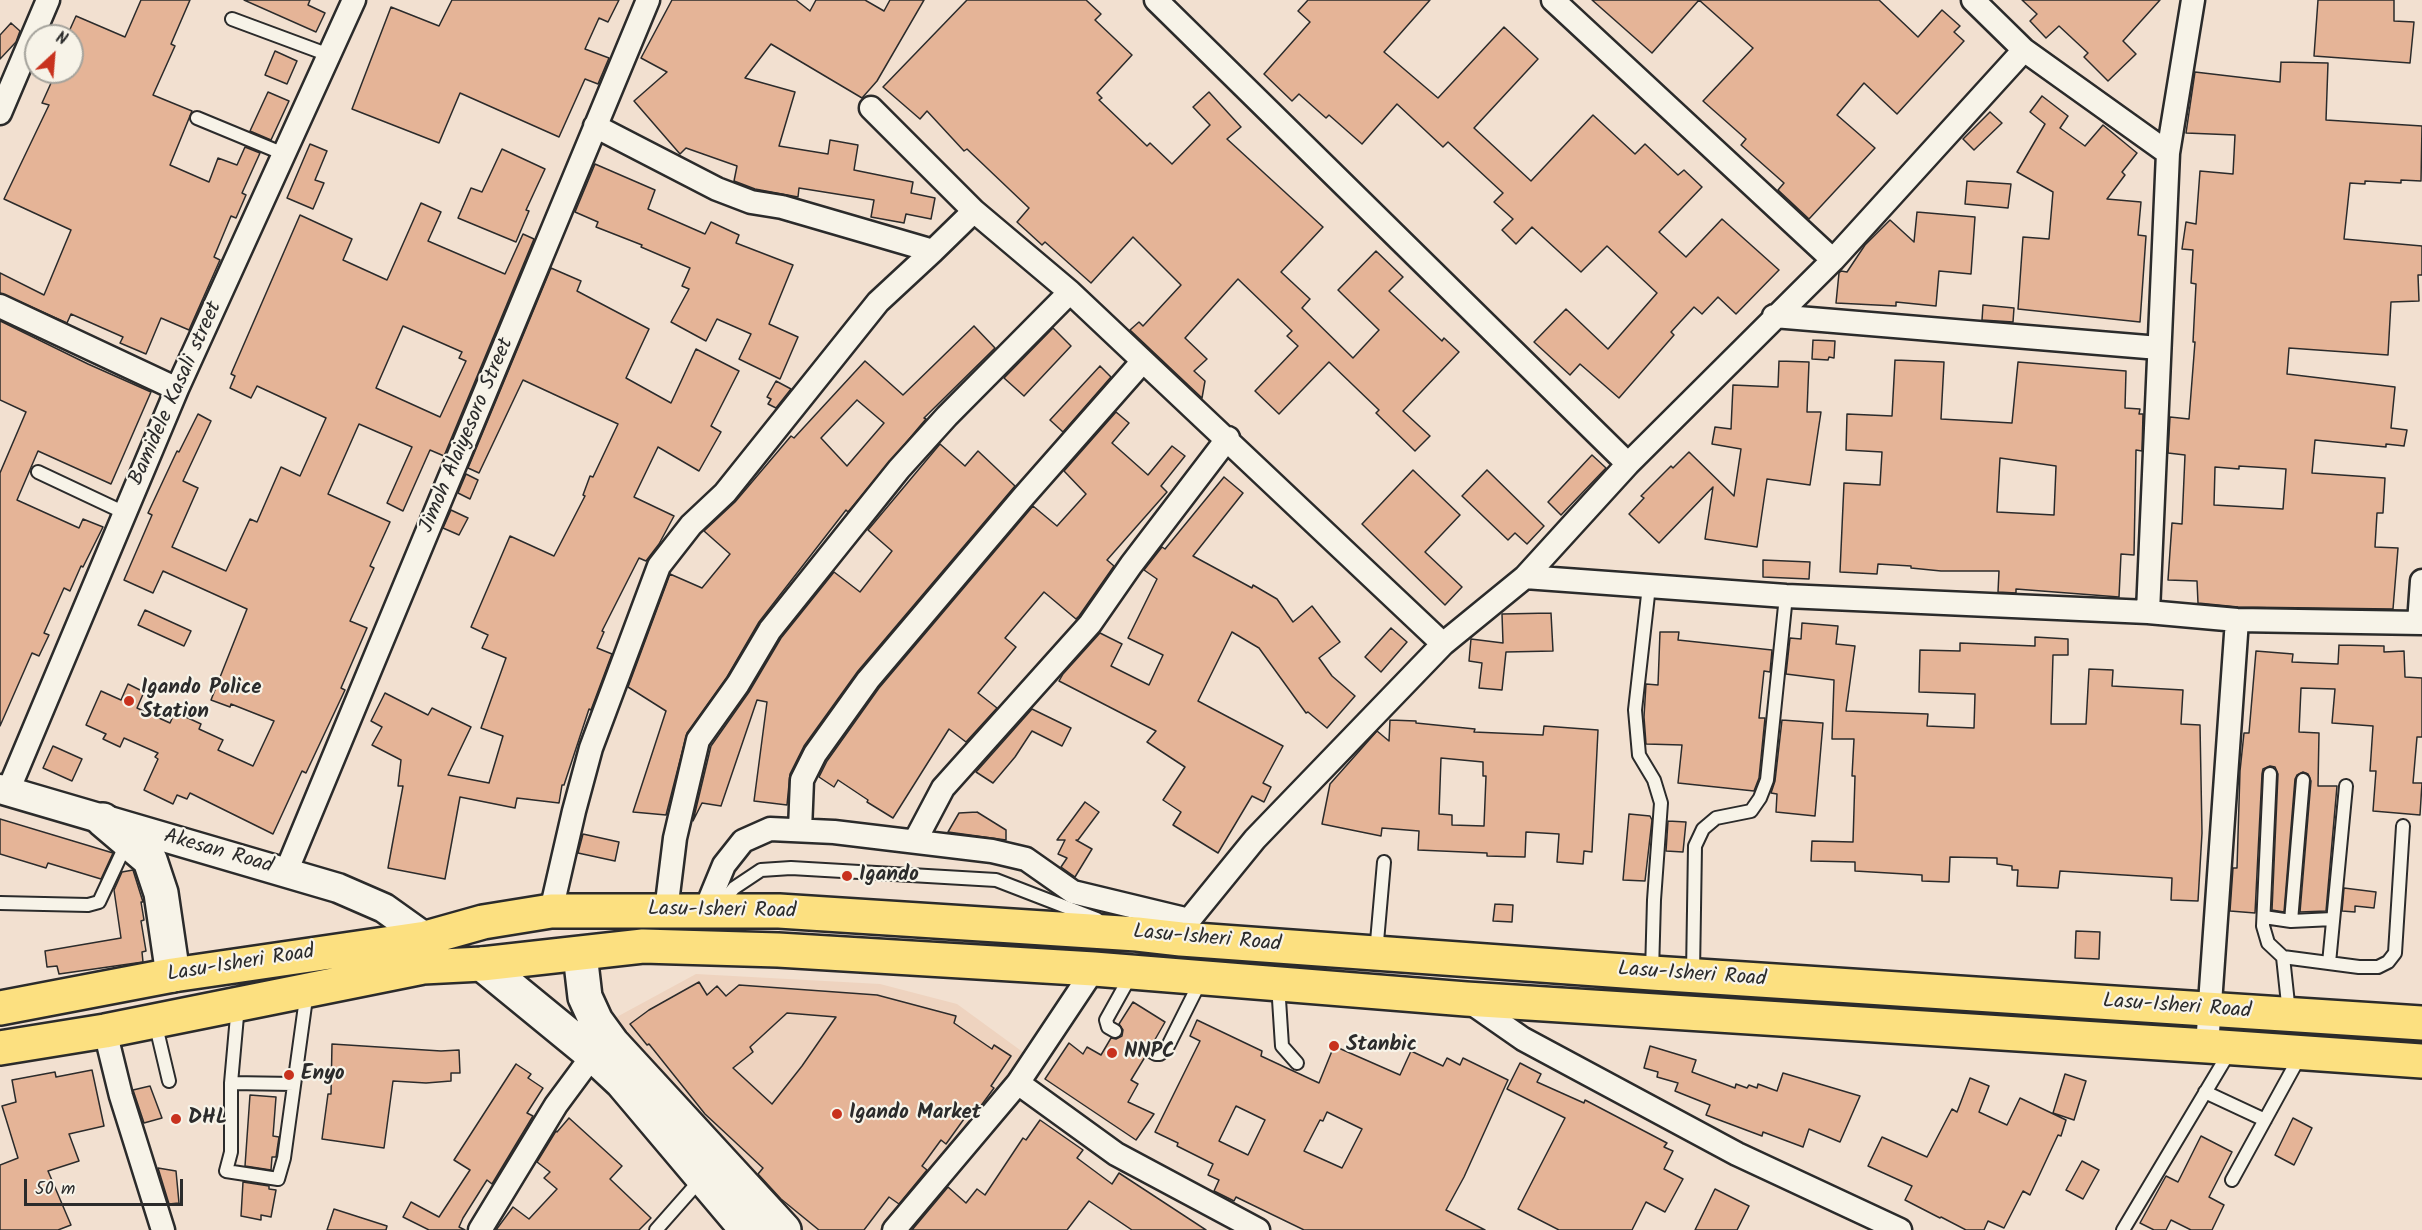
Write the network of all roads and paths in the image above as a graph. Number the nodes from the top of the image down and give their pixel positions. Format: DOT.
graph roads {
  1 [pos="48,0"];
  2 [pos="354,0"];
  3 [pos="648,0"];
  4 [pos="1156,0"];
  5 [pos="1553,0"];
  6 [pos="1973,0"];
  7 [pos="2193,0"];
  8 [pos="232,19"];
  9 [pos="2024,50"];
  10 [pos="330,55"];
  11 [pos="871,108"];
  12 [pos="0,112"];
  13 [pos="197,118"];
  14 [pos="595,126"];
  15 [pos="2168,153"];
  16 [pos="284,154"];
  17 [pos="974,211"];
  18 [pos="933,251"];
  19 [pos="1833,260"];
  20 [pos="1070,291"];
  21 [pos="0,306"];
  22 [pos="1774,316"];
  23 [pos="2159,348"];
  24 [pos="1143,362"];
  25 [pos="177,389"];
  26 [pos="1228,438"];
  27 [pos="1628,464"];
  28 [pos="38,472"];
  29 [pos="125,513"];
  30 [pos="1525,577"];
  31 [pos="2422,581"];
  32 [pos="1649,586"];
  33 [pos="1786,596"];
  34 [pos="2148,612"];
  35 [pos="2238,620"];
  36 [pos="2421,623"];
  37 [pos="1443,644"];
  38 [pos="2270,774"];
  39 [pos="2303,780"];
  40 [pos="2346,786"];
  41 [pos="4,790"];
  42 [pos="2403,826"];
  43 [pos="115,830"];
  44 [pos="800,830"];
  45 [pos="915,841"];
  46 [pos="1384,862"];
  47 [pos="286,872"];
  48 [pos="0,903"];
  49 [pos="903,906"];
  50 [pos="552,911"];
  51 [pos="666,911"];
  52 [pos="978,911"];
  53 [pos="710,912"];
  54 [pos="747,912"];
  55 [pos="2264,917"];
  56 [pos="2333,918"];
  57 [pos="2291,921"];
  58 [pos="1041,928"];
  59 [pos="1185,930"];
  60 [pos="1137,934"];
  61 [pos="426,938"];
  62 [pos="1376,953"];
  63 [pos="580,954"];
  64 [pos="2283,957"];
  65 [pos="2329,963"];
  66 [pos="482,964"];
  67 [pos="1094,969"];
  68 [pos="1133,972"];
  69 [pos="1652,973"];
  70 [pos="173,975"];
  71 [pos="1693,976"];
  72 [pos="1203,978"];
  73 [pos="1278,983"];
  74 [pos="307,990"];
  75 [pos="1466,999"];
  76 [pos="238,1004"];
  77 [pos="0,1008"];
  78 [pos="2208,1010"];
  79 [pos="2289,1015"];
  80 [pos="155,1021"];
  81 [pos="2422,1023"];
  82 [pos="105,1031"];
  83 [pos="1115,1031"];
  84 [pos="2220,1047"];
  85 [pos="0,1048"];
  86 [pos="1149,1050"];
  87 [pos="2302,1053"];
  88 [pos="593,1054"];
  89 [pos="2422,1061"];
  90 [pos="1297,1063"];
  91 [pos="169,1081"];
  92 [pos="231,1083"];
  93 [pos="1018,1083"];
  94 [pos="294,1084"];
  95 [pos="2205,1092"];
  96 [pos="2265,1120"];
  97 [pos="702,1178"];
  98 [pos="2232,1180"];
  99 [pos="742,1228"];
  100 [pos="163,1230"];
  101 [pos="480,1230"];
  102 [pos="656,1230"];
  103 [pos="784,1230"];
  104 [pos="894,1230"];
  105 [pos="1258,1230"];
  106 [pos="1900,1230"];
  107 [pos="2123,1230"];
  1 -- 12 [label="street"];
  2 -- 10 [label="street, Bamidele Kasali street"];
  3 -- 14 [label="street, Jimoh Alaiyesoro Street"];
  4 -- 27 [label="street"];
  5 -- 19 [label="street"];
  6 -- 9 [label="street"];
  7 -- 15 [label="street"];
  8 -- 10 [label="lane"];
  9 -- 15 [label="street"];
  9 -- 19 [label="street"];
  10 -- 16 [label="street, Bamidele Kasali street"];
  11 -- 17 [label="street"];
  13 -- 16 [label="lane"];
  14 -- 18 [label="street"];
  14 -- 47 [label="street, Jimoh Alaiyesoro Street"];
  15 -- 23 [label="street"];
  16 -- 25 [label="street, Bamidele Kasali street"];
  17 -- 18 [label="street"];
  17 -- 20 [label="street"];
  18 -- 50 [label="street"];
  19 -- 22 [label="street"];
  20 -- 24 [label="street"];
  20 -- 51 [label="street"];
  21 -- 25 [label="street"];
  22 -- 23 [label="street"];
  22 -- 27 [label="street"];
  23 -- 34 [label="street"];
  24 -- 26 [label="street"];
  24 -- 44 [label="street"];
  25 -- 29 [label="street, Bamidele Kasali street"];
  26 -- 37 [label="street"];
  26 -- 45 [label="street"];
  27 -- 30 [label="street"];
  28 -- 29 [label="lane"];
  29 -- 41 [label="street, Bamidele Kasali street"];
  30 -- 32 [label="street"];
  30 -- 37 [label="street"];
  31 -- 36 [label="street"];
  32 -- 33 [label="street"];
  32 -- 69 [label="lane"];
  33 -- 34 [label="street"];
  33 -- 71 [label="lane"];
  34 -- 35 [label="street"];
  35 -- 36 [label="street"];
  35 -- 78 [label="street"];
  37 -- 59 [label="street"];
  38 -- 55 [label="lane"];
  39 -- 57 [label="lane"];
  40 -- 56 [label="lane"];
  41 -- 43 [label="street, Akesan Road"];
  42 -- 65 [label="lane"];
  43 -- 47 [label="street, Akesan Road"];
  43 -- 48 [label="lane"];
  43 -- 70 [label="main road"];
  44 -- 45 [label="street"];
  44 -- 53 [label="street"];
  45 -- 59 [label="street"];
  46 -- 62 [label="lane"];
  47 -- 61 [label="street, Akesan Road"];
  49 -- 54 [label="lane"];
  50 -- 51 [label="main road, Lasu-Isheri Road"];
  50 -- 61 [label="main road, Lasu-Isheri Road"];
  51 -- 53 [label="main road, Lasu-Isheri Road"];
  52 -- 58 [label="lane"];
  53 -- 54 [label="main road, Lasu-Isheri Road"];
  53 -- 60 [label="lane"];
  54 -- 58 [label="main road, Lasu-Isheri Road"];
  55 -- 57 [label="lane"];
  55 -- 64 [label="lane"];
  56 -- 57 [label="lane"];
  56 -- 65 [label="lane"];
  58 -- 60 [label="main road, Lasu-Isheri Road"];
  59 -- 60 [label="main road, Lasu-Isheri Road"];
  59 -- 62 [label="main road, Lasu-Isheri Road"];
  61 -- 70 [label="main road, Lasu-Isheri Road"];
  62 -- 69 [label="main road, Lasu-Isheri Road"];
  63 -- 66 [label="main road, Lasu-Isheri Road"];
  63 -- 67 [label="main road, Lasu-Isheri Road"];
  63 -- 103 [label="main road"];
  64 -- 65 [label="lane"];
  64 -- 79 [label="lane"];
  66 -- 74 [label="main road, Lasu-Isheri Road"];
  66 -- 88 [label="main road"];
  67 -- 68 [label="main road, Lasu-Isheri Road"];
  67 -- 93 [label="street"];
  68 -- 72 [label="main road, Lasu-Isheri Road"];
  68 -- 83 [label="lane"];
  69 -- 71 [label="main road, Lasu-Isheri Road"];
  70 -- 77 [label="main road, Lasu-Isheri Road"];
  71 -- 78 [label="main road, Lasu-Isheri Road"];
  72 -- 73 [label="main road, Lasu-Isheri Road"];
  72 -- 86 [label="lane"];
  73 -- 75 [label="main road, Lasu-Isheri Road"];
  73 -- 90 [label="lane"];
  74 -- 76 [label="main road, Lasu-Isheri Road"];
  74 -- 94 [label="lane"];
  75 -- 84 [label="main road, Lasu-Isheri Road"];
  75 -- 106 [label="street"];
  76 -- 80 [label="main road, Lasu-Isheri Road"];
  76 -- 92 [label="lane"];
  78 -- 79 [label="main road, Lasu-Isheri Road"];
  78 -- 84 [label="street"];
  79 -- 81 [label="main road, Lasu-Isheri Road"];
  80 -- 82 [label="main road, Lasu-Isheri Road"];
  80 -- 91 [label="lane"];
  82 -- 85 [label="main road, Lasu-Isheri Road"];
  82 -- 100 [label="street"];
  84 -- 87 [label="main road, Lasu-Isheri Road"];
  84 -- 95 [label="lane"];
  87 -- 89 [label="main road, Lasu-Isheri Road"];
  87 -- 96 [label="lane"];
  88 -- 97 [label="main road"];
  88 -- 101 [label="street"];
  92 -- 94 [label="lane"];
  92 -- 94 [label="lane"];
  93 -- 104 [label="street"];
  93 -- 105 [label="street"];
  95 -- 96 [label="lane"];
  95 -- 107 [label="lane"];
  96 -- 98 [label="lane"];
  97 -- 99 [label="main road"];
  97 -- 102 [label="lane"];
}
